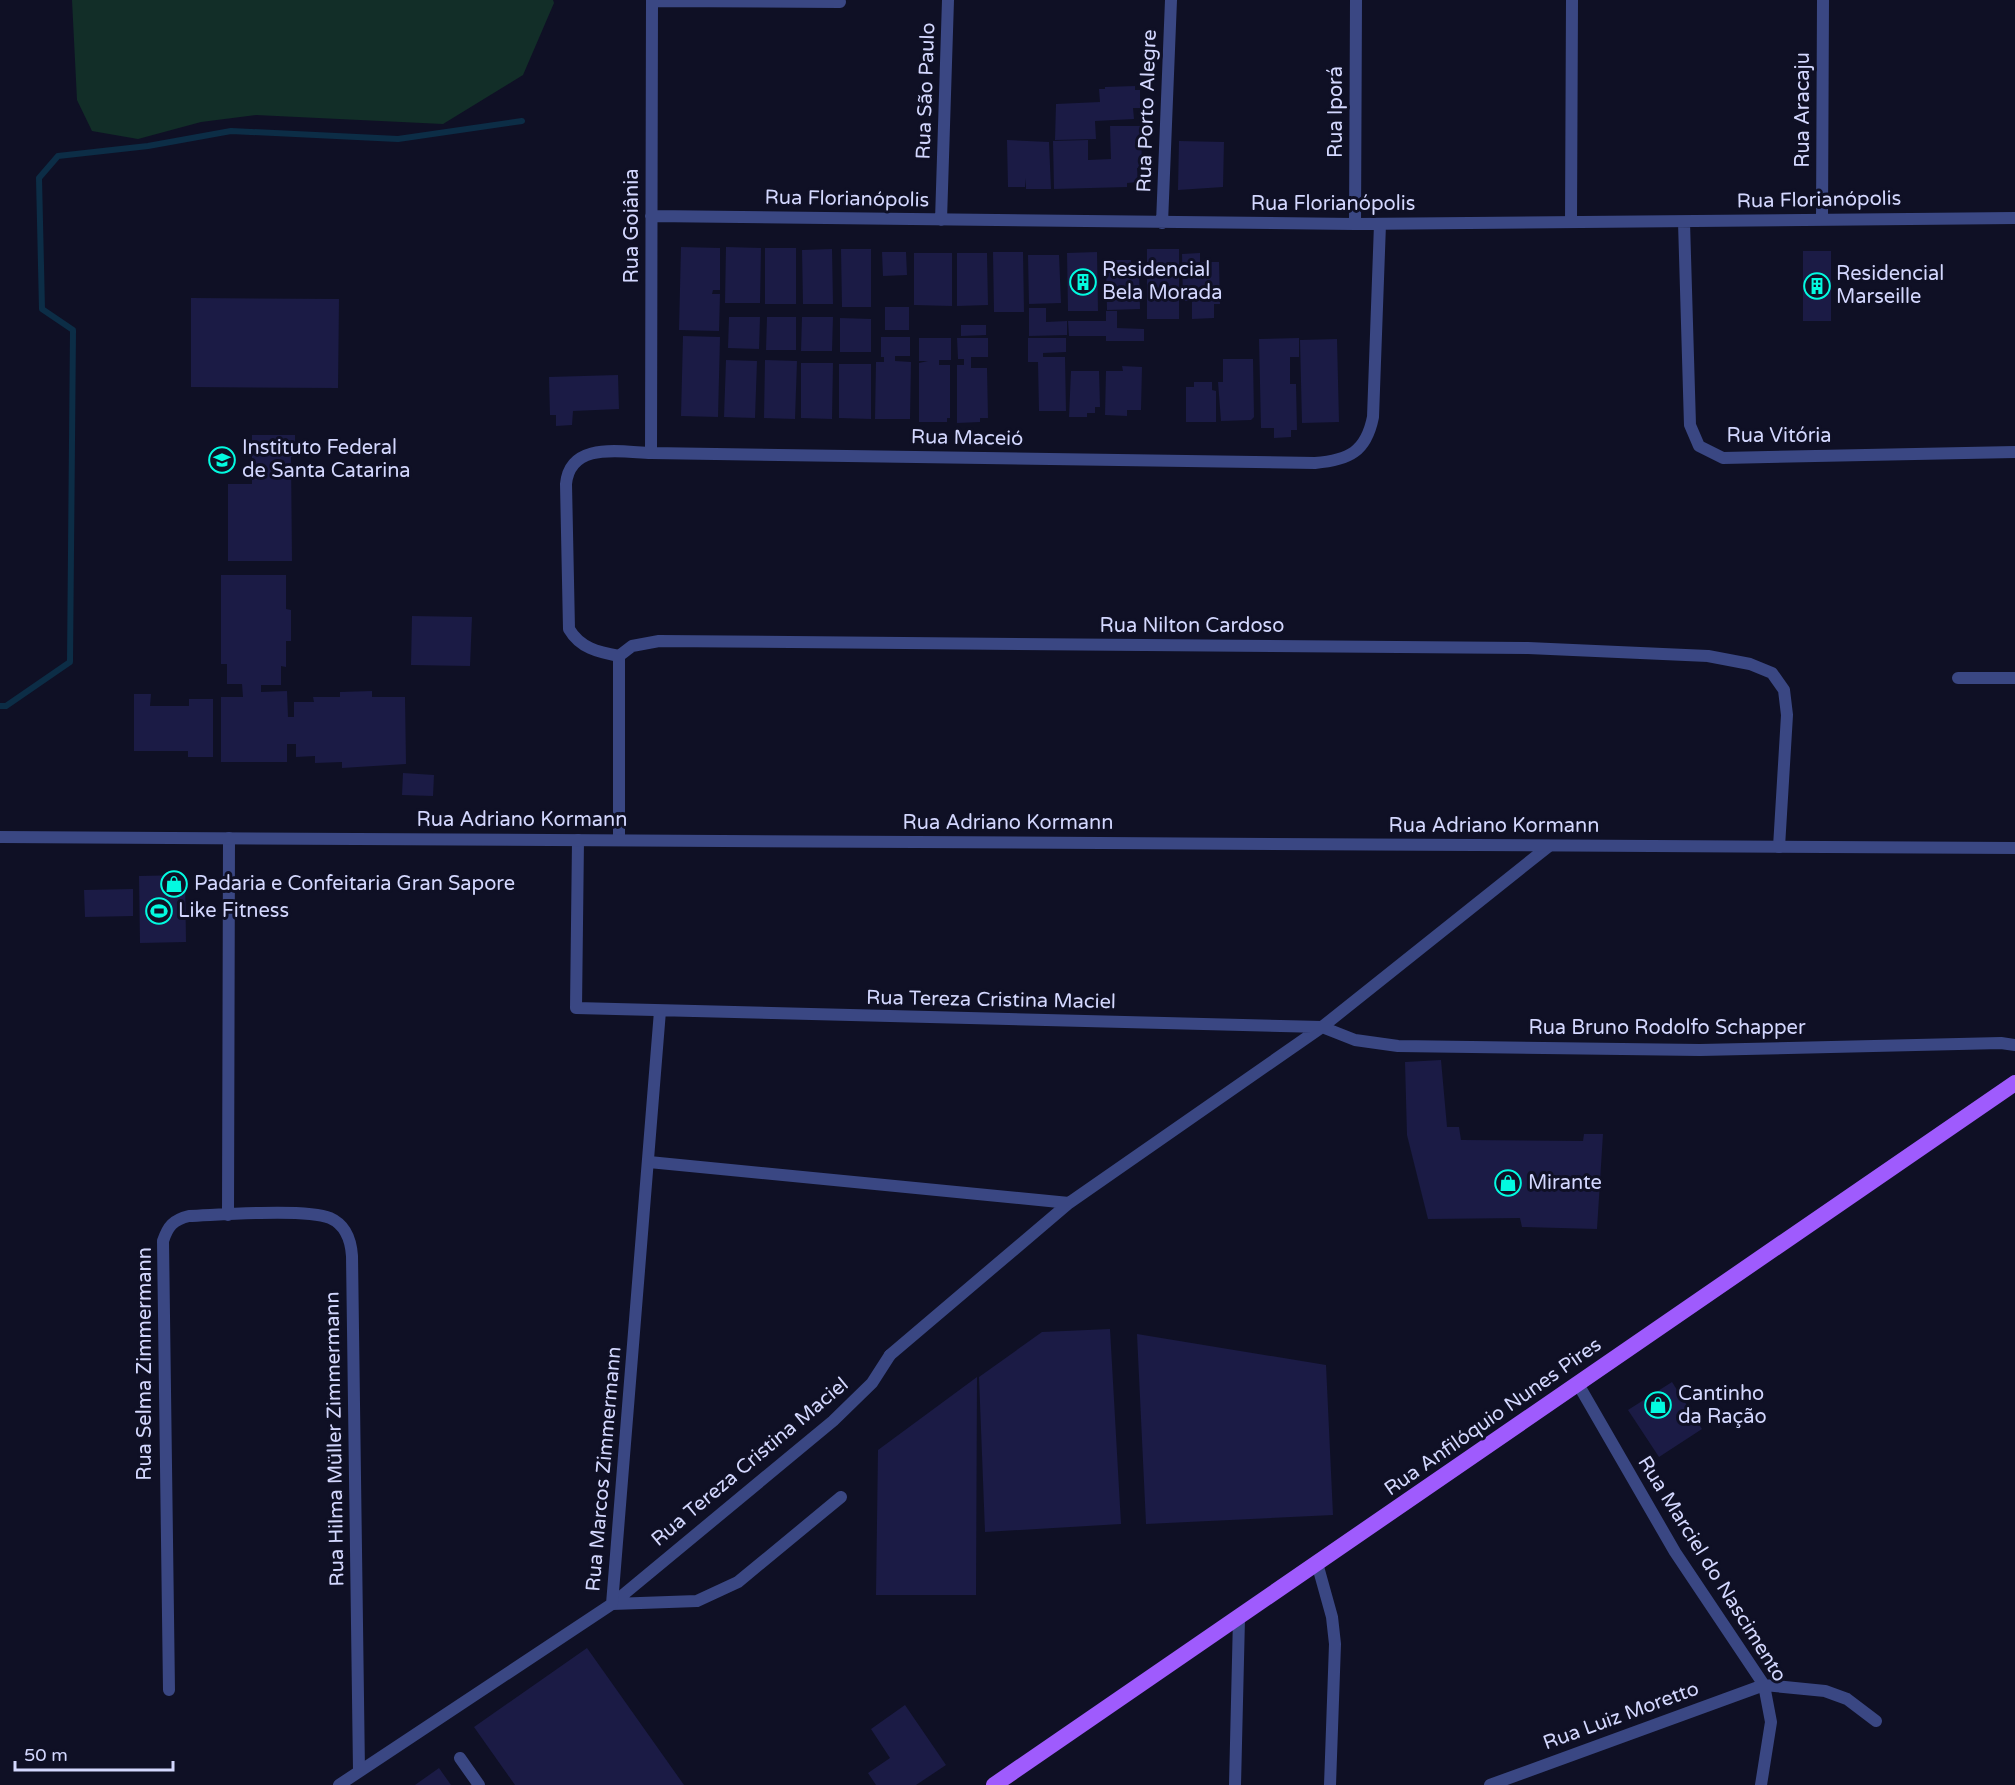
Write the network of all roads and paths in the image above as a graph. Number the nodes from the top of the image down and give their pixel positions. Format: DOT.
graph roads {
  1 [pos="948,0"];
  2 [pos="1171,0"];
  3 [pos="1356,0"];
  4 [pos="1572,0"];
  5 [pos="1823,0"];
  6 [pos="652,1"];
  7 [pos="840,2"];
  8 [pos="651,216"];
  9 [pos="2015,218"];
  10 [pos="941,220"];
  11 [pos="1822,220"];
  12 [pos="1571,222"];
  13 [pos="1684,222"];
  14 [pos="1162,223"];
  15 [pos="1355,224"];
  16 [pos="1380,224"];
  17 [pos="2015,452"];
  18 [pos="651,453"];
  19 [pos="619,656"];
  20 [pos="1958,678"];
  21 [pos="2015,678"];
  22 [pos="0,837"];
  23 [pos="229,838"];
  24 [pos="578,840"];
  25 [pos="619,840"];
  26 [pos="1549,846"];
  27 [pos="1779,847"];
  28 [pos="2015,848"];
  29 [pos="660,1011"];
  30 [pos="1322,1027"];
  31 [pos="2015,1045"];
  32 [pos="2015,1083"];
  33 [pos="649,1162"];
  34 [pos="1070,1203"];
  35 [pos="228,1215"];
  36 [pos="1578,1384"];
  37 [pos="841,1497"];
  38 [pos="1317,1563"];
  39 [pos="612,1604"];
  40 [pos="1239,1618"];
  41 [pos="1764,1684"];
  42 [pos="169,1690"];
  43 [pos="1876,1721"];
  44 [pos="460,1758"];
  45 [pos="359,1771"];
  46 [pos="339,1785"];
  47 [pos="479,1785"];
  48 [pos="994,1785"];
  49 [pos="1235,1785"];
  50 [pos="1330,1785"];
  51 [pos="1490,1785"];
  52 [pos="1761,1785"];
  1 -- 10 [label="street, Rua São Paulo"];
  2 -- 14 [label="street, Rua Porto Alegre"];
  3 -- 15 [label="street, Rua Iporá"];
  4 -- 12 [label="street"];
  5 -- 11 [label="street, Rua Aracaju"];
  6 -- 7 [label="street"];
  6 -- 8 [label="street, Rua Goiânia"];
  8 -- 10 [label="street, Rua Florianópolis"];
  8 -- 18 [label="street, Rua Goiânia"];
  9 -- 11 [label="street, Rua Florianópolis"];
  10 -- 14 [label="street, Rua Florianópolis"];
  11 -- 13 [label="street, Rua Florianópolis"];
  12 -- 13 [label="street, Rua Florianópolis"];
  12 -- 16 [label="street, Rua Florianópolis"];
  13 -- 17 [label="street, Rua Vitória"];
  14 -- 15 [label="street, Rua Florianópolis"];
  15 -- 16 [label="street, Rua Florianópolis"];
  16 -- 18 [label="street, Rua Maceió"];
  18 -- 19 [label="street, Rua Maceió"];
  19 -- 25 [label="street"];
  19 -- 27 [label="street, Rua Nilton Cardoso"];
  20 -- 21 [label="street"];
  22 -- 23 [label="street, Rua Adriano Kormann"];
  23 -- 24 [label="street, Rua Adriano Kormann"];
  23 -- 35 [label="street"];
  24 -- 25 [label="street, Rua Adriano Kormann"];
  24 -- 29 [label="street, Rua Tereza Cristina Maciel"];
  25 -- 26 [label="street, Rua Adriano Kormann"];
  26 -- 27 [label="street, Rua Adriano Kormann"];
  26 -- 30 [label="street, Rua Tereza Cristina Maciel"];
  27 -- 28 [label="street, Rua Adriano Kormann"];
  29 -- 30 [label="street, Rua Tereza Cristina Maciel"];
  29 -- 33 [label="street, Rua Marcos Zimmermann"];
  30 -- 31 [label="street, Rua Bruno Rodolfo Schapper"];
  30 -- 34 [label="street, Rua Tereza Cristina Maciel"];
  32 -- 36 [label="main road, Rua Anfilóquio Nunes Pires"];
  33 -- 34 [label="street"];
  33 -- 39 [label="street, Rua Marcos Zimmermann"];
  34 -- 39 [label="street, Rua Tereza Cristina Maciel"];
  35 -- 42 [label="street, Rua Selma Zimmermann"];
  35 -- 45 [label="street, Rua Hilma Müller Zimmermann"];
  36 -- 38 [label="main road, Rua Anfilóquio Nunes Pires"];
  36 -- 41 [label="street, Rua Marciel do Nascimento"];
  37 -- 39 [label="street"];
  38 -- 40 [label="main road, Rua Anfilóquio Nunes Pires"];
  38 -- 50 [label="street"];
  39 -- 45 [label="street, Rua Marcos Zimmermann"];
  40 -- 48 [label="main road, Rua Anfilóquio Nunes Pires"];
  40 -- 49 [label="street"];
  41 -- 43 [label="street"];
  41 -- 51 [label="street, Rua Luiz Moretto"];
  41 -- 52 [label="street, Rua Marciel do Nascimento"];
  44 -- 47 [label="street"];
  45 -- 46 [label="street, Rua Marcos Zimmermann"];
}
